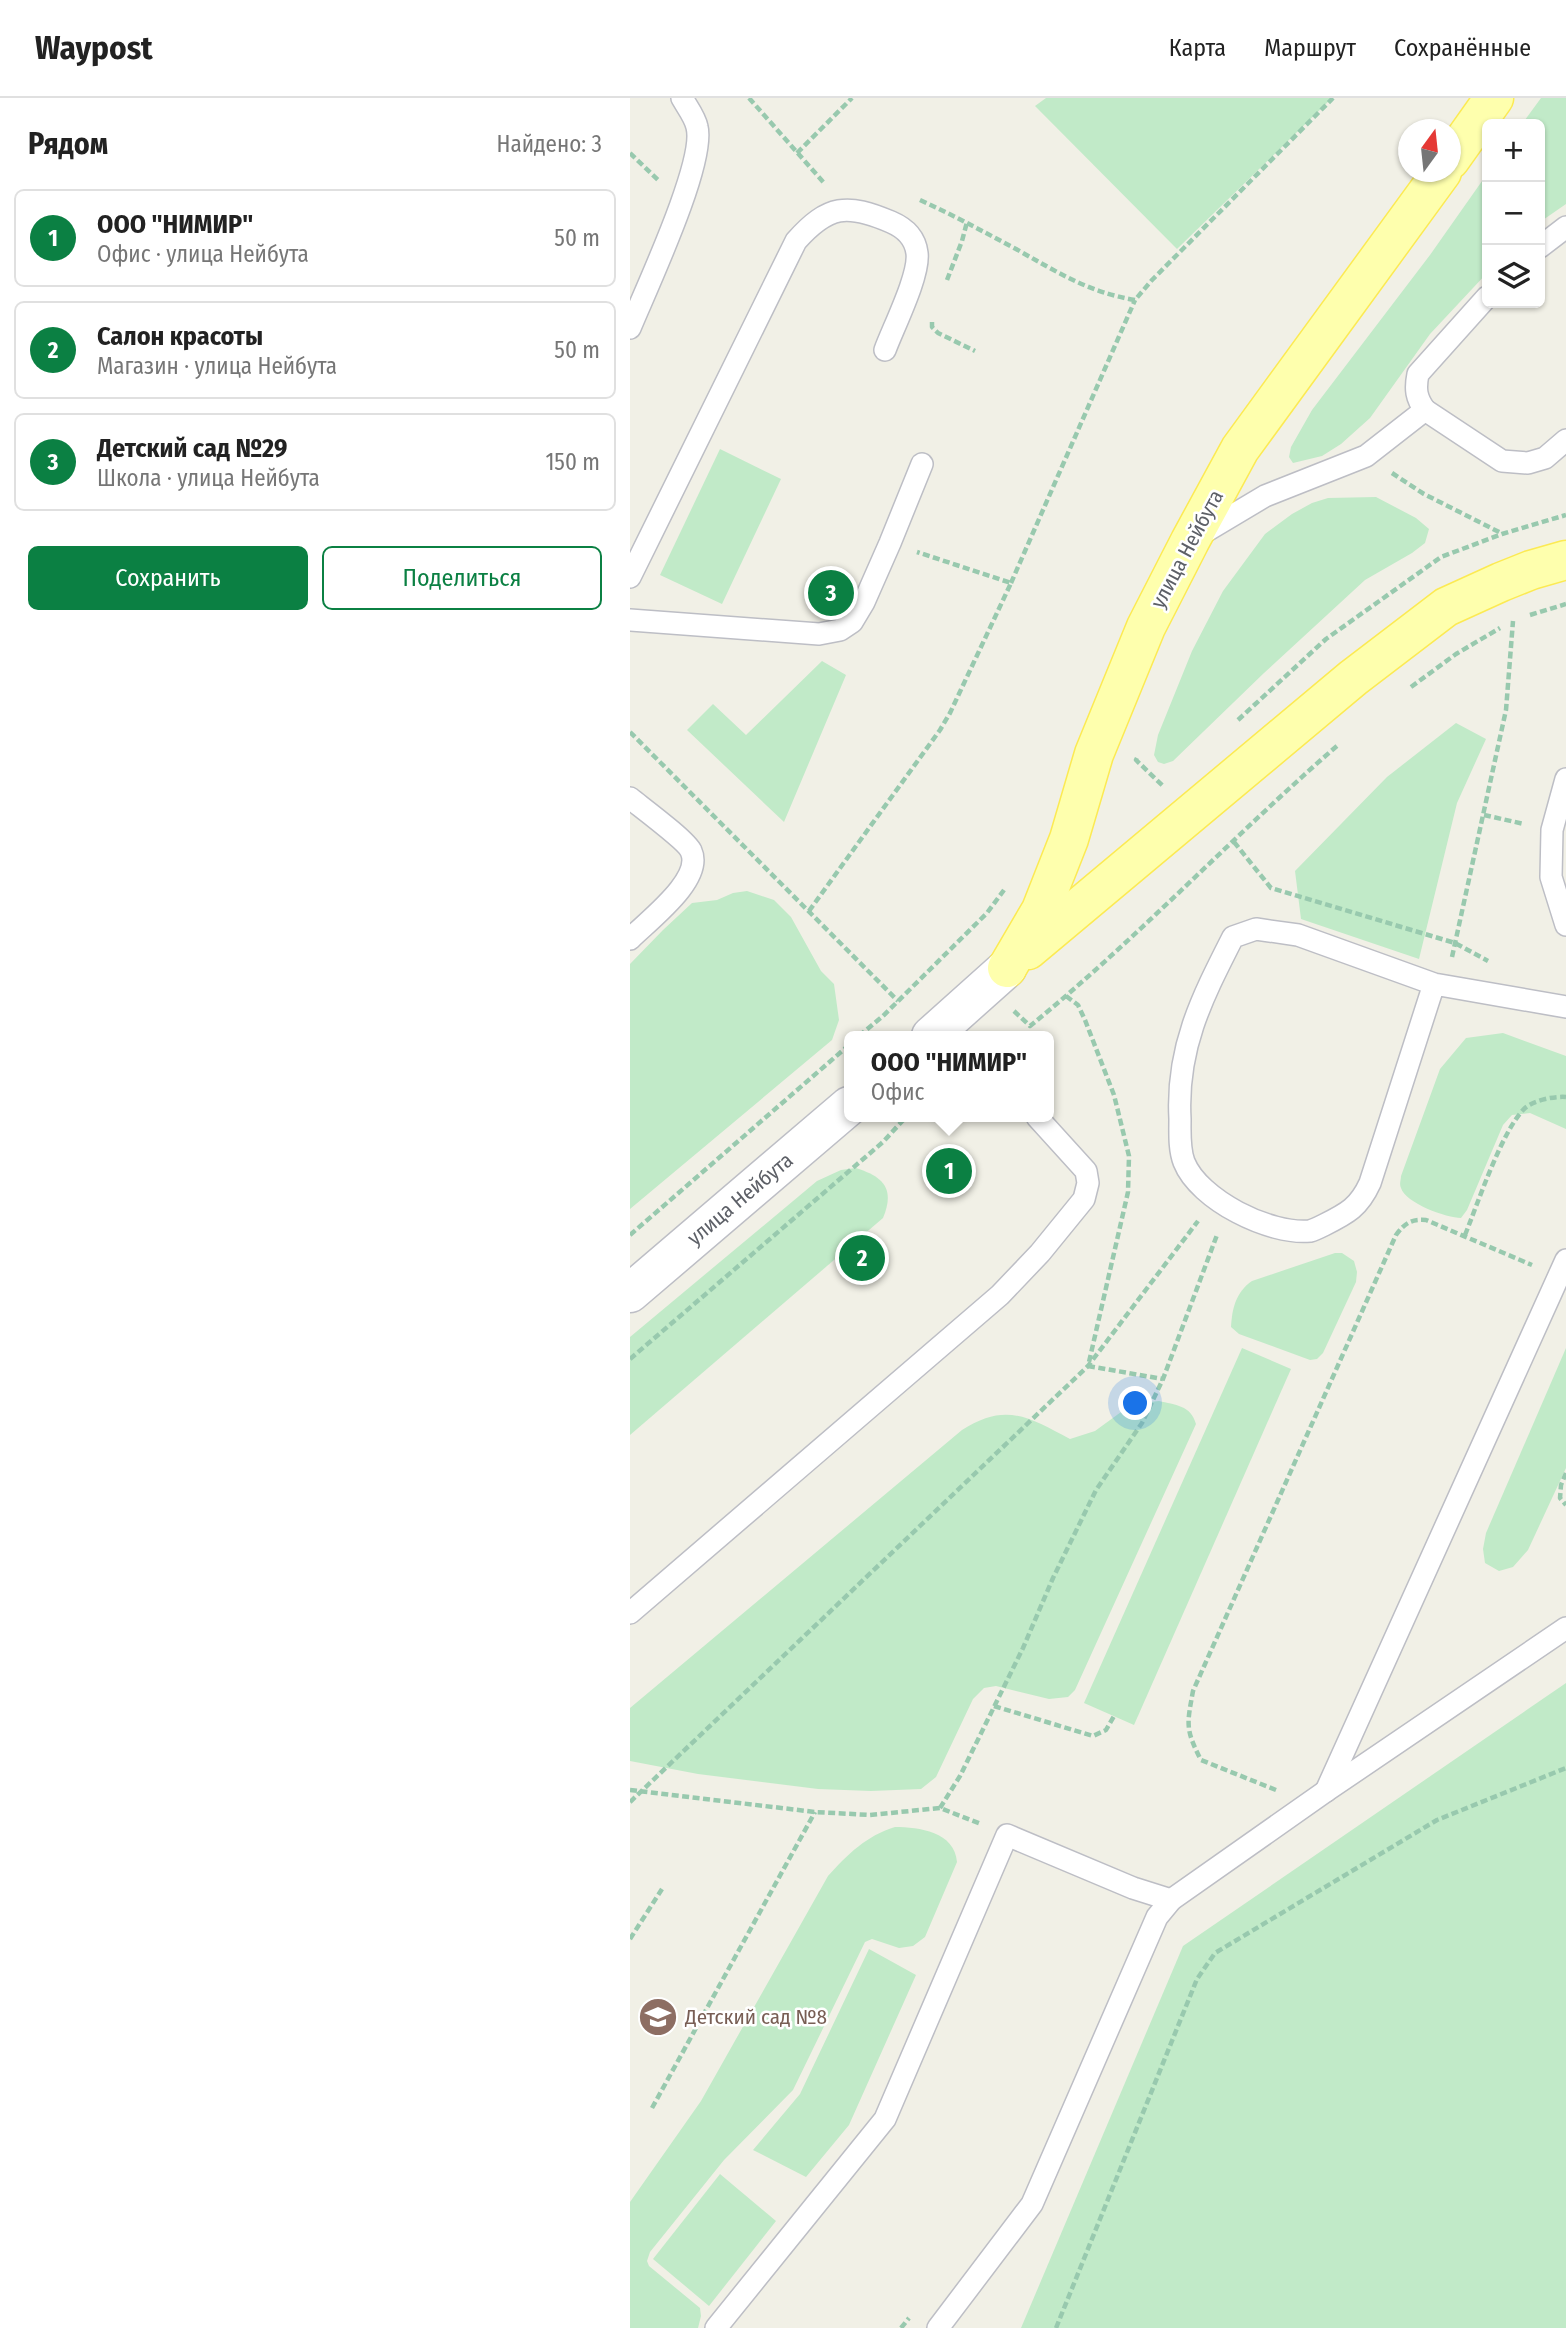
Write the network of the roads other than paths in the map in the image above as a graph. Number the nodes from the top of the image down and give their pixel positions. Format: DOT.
graph roads {
  1 [pos="682,98"];
  2 [pos="1494,98"];
  3 [pos="1461,146"];
  4 [pos="1435,182"];
  5 [pos="1566,227"];
  6 [pos="1543,245"];
  7 [pos="1482,303"];
  8 [pos="630,328"];
  9 [pos="885,350"];
  10 [pos="1425,410"];
  11 [pos="1566,440"];
  12 [pos="922,464"];
  13 [pos="1190,541"];
  14 [pos="1566,560"];
  15 [pos="630,577"];
  16 [pos="630,620"];
  17 [pos="1566,779"];
  18 [pos="630,798"];
  19 [pos="1566,925"];
  20 [pos="630,939"];
  21 [pos="1007,968"];
  22 [pos="1439,985"];
  23 [pos="1566,1007"];
  24 [pos="946,1031"];
  25 [pos="844,1110"];
  26 [pos="1042,1122"];
  27 [pos="1562,1268"];
  28 [pos="630,1293"];
  29 [pos="630,1613"];
  30 [pos="1566,1628"];
  31 [pos="1318,1797"];
  32 [pos="1171,1900"];
  33 [pos="716,2328"];
  34 [pos="938,2328"];
  1 -- 8 [label="lane"];
  2 -- 3 [label="main road"];
  4 -- 13 [label="main road, улица Нейбута"];
  5 -- 6 [label="lane"];
  7 -- 10 [label="lane"];
  9 -- 15 [label="lane"];
  10 -- 11 [label="lane"];
  10 -- 13 [label="lane"];
  12 -- 16 [label="lane"];
  13 -- 21 [label="main road, улица Нейбута"];
  14 -- 21 [label="main road, улица Нейбута"];
  17 -- 19 [label="lane"];
  18 -- 20 [label="lane"];
  21 -- 24 [label="street, улица Нейбута"];
  22 -- 22 [label="lane"];
  22 -- 23 [label="lane"];
  25 -- 28 [label="street, улица Нейбута"];
  26 -- 29 [label="lane"];
  27 -- 31 [label="lane"];
  30 -- 31 [label="lane"];
  31 -- 32 [label="lane"];
  32 -- 33 [label="lane"];
  32 -- 34 [label="lane"];
}
